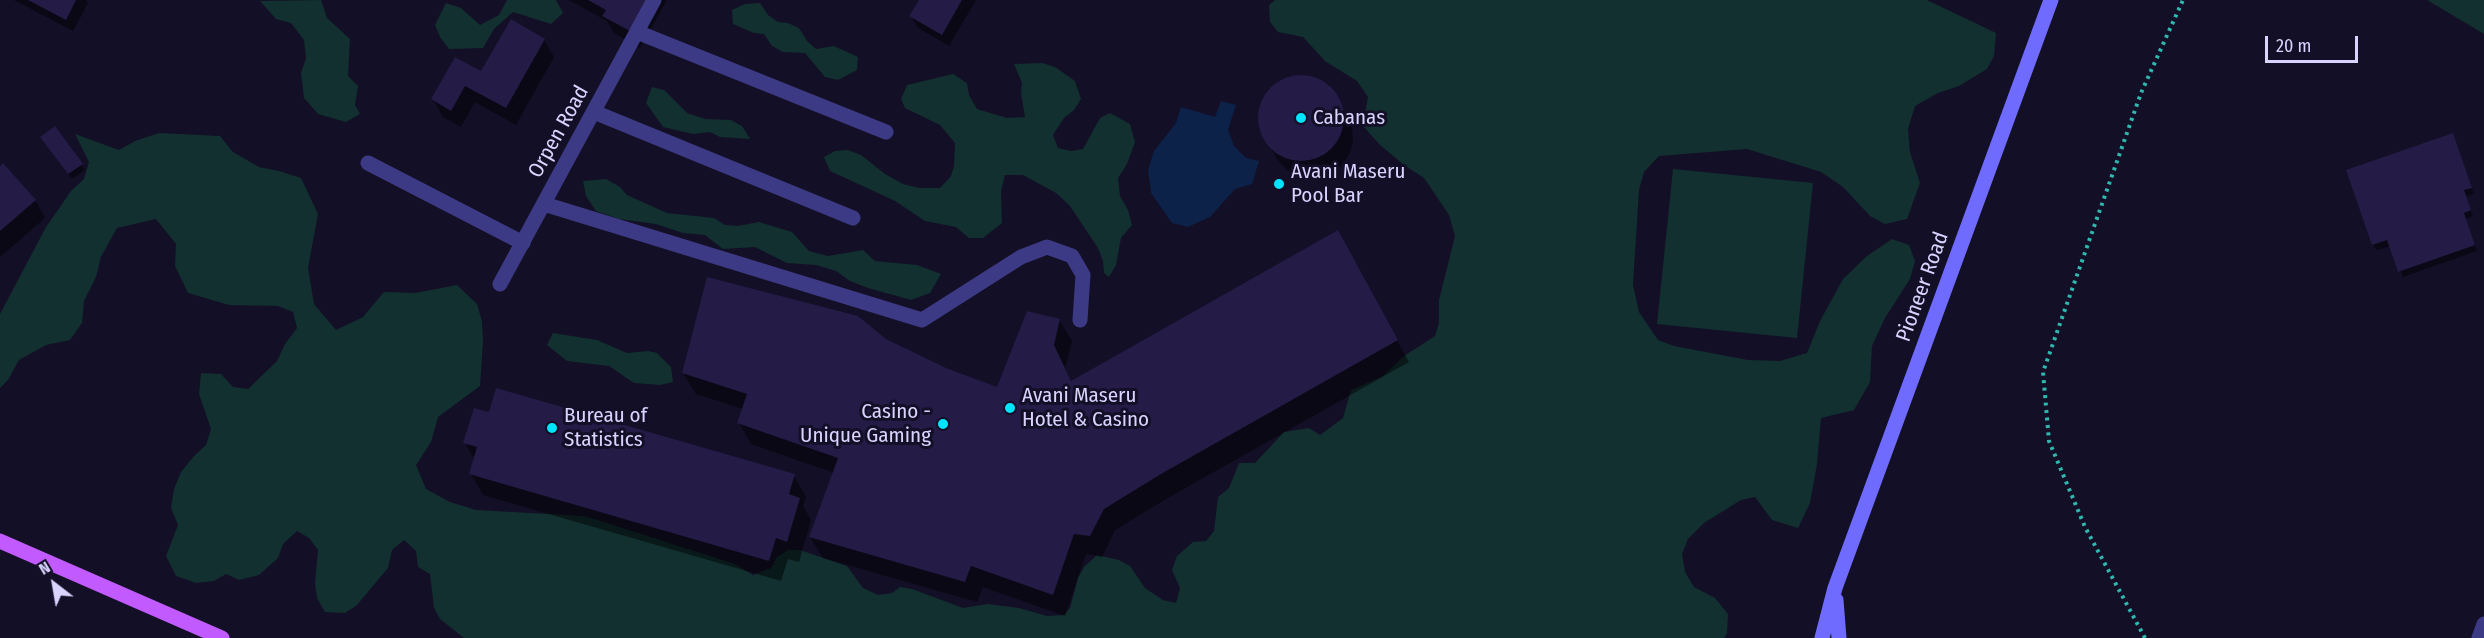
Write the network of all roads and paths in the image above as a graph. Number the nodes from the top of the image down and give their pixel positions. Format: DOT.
graph roads {
  1 [pos="654,0"];
  2 [pos="2051,0"];
  3 [pos="2183,0"];
  4 [pos="637,32"];
  5 [pos="594,112"];
  6 [pos="886,132"];
  7 [pos="368,163"];
  8 [pos="544,204"];
  9 [pos="853,218"];
  10 [pos="523,243"];
  11 [pos="500,284"];
  12 [pos="1080,320"];
  13 [pos="0,541"];
  14 [pos="1835,588"];
  15 [pos="2484,624"];
  16 [pos="222,638"];
  17 [pos="1822,638"];
  18 [pos="1839,638"];
  19 [pos="2145,638"];
  20 [pos="2479,638"];
  1 -- 4 [label="street, Orpen Road"];
  2 -- 14 [label="main road, Pioneer Road"];
  3 -- 19 [label="path"];
  4 -- 5 [label="street, Orpen Road"];
  4 -- 6 [label="street"];
  5 -- 8 [label="street, Orpen Road"];
  5 -- 9 [label="street"];
  7 -- 10 [label="street"];
  8 -- 10 [label="street, Orpen Road"];
  8 -- 12 [label="street"];
  10 -- 11 [label="street, Orpen Road"];
  13 -- 16 [label="main road"];
  14 -- 17 [label="main road, Pioneer Road"];
  14 -- 18 [label="main road, Pioneer Road"];
  15 -- 20 [label="street"];
}
